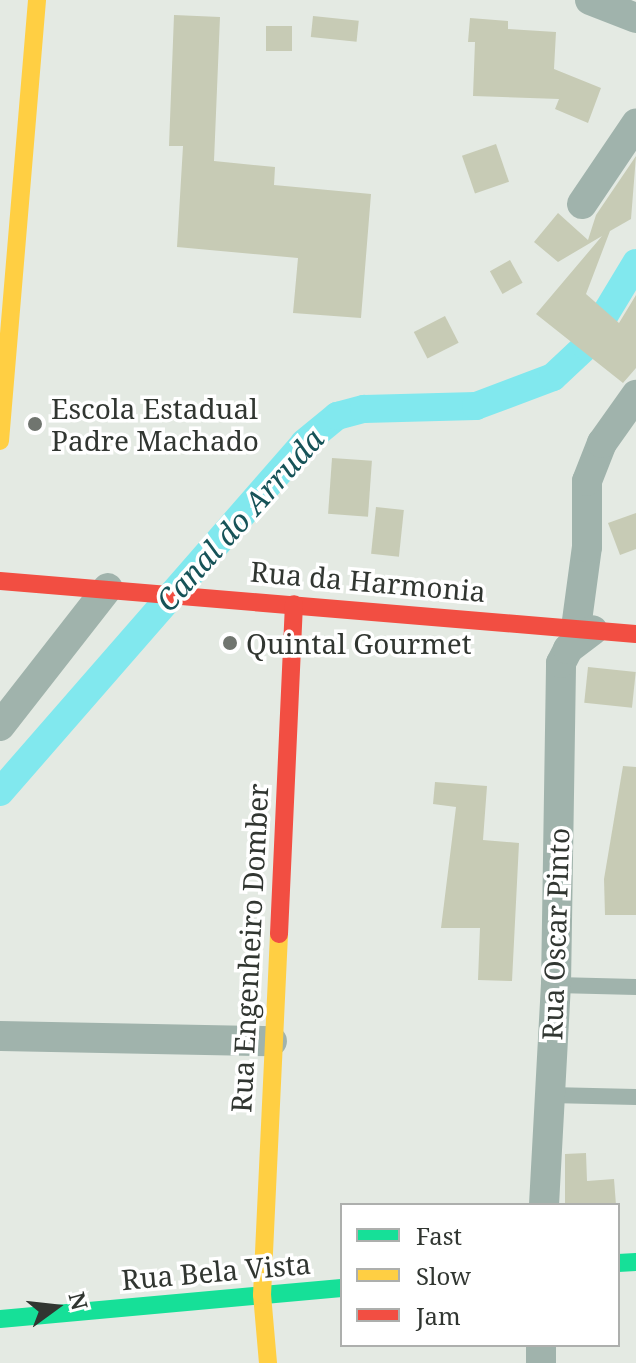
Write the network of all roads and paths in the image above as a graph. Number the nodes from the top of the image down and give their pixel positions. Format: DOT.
graph roads {
  1 [pos="37,0"];
  2 [pos="590,0"];
  3 [pos="636,18"];
  4 [pos="636,124"];
  5 [pos="582,204"];
  6 [pos="636,395"];
  7 [pos="0,441"];
  8 [pos="0,581"];
  9 [pos="108,588"];
  10 [pos="294,604"];
  11 [pos="538,623"];
  12 [pos="584,629"];
  13 [pos="636,634"];
  14 [pos="561,663"];
  15 [pos="0,726"];
  16 [pos="556,985"];
  17 [pos="636,987"];
  18 [pos="0,1036"];
  19 [pos="272,1041"];
  20 [pos="550,1095"];
  21 [pos="636,1097"];
  22 [pos="544,1203"];
  23 [pos="340,1288"];
  24 [pos="262,1295"];
  25 [pos="0,1319"];
  26 [pos="268,1363"];
  1 -- 7 [label="street"];
  2 -- 3 [label="street"];
  4 -- 5 [label="street"];
  6 -- 12 [label="street"];
  8 -- 9 [label="street, Rua da Harmonia"];
  9 -- 10 [label="street, Rua da Harmonia"];
  9 -- 15 [label="street"];
  10 -- 11 [label="street, Rua da Harmonia"];
  10 -- 19 [label="street, Rua Engenheiro Domber"];
  11 -- 12 [label="street, Rua da Harmonia"];
  11 -- 14 [label="street, Rua Oscar Pinto"];
  12 -- 13 [label="street, Rua da Harmonia"];
  12 -- 14 [label="street"];
  14 -- 16 [label="street, Rua Oscar Pinto"];
  16 -- 17 [label="lane"];
  16 -- 20 [label="street, Rua Oscar Pinto"];
  18 -- 19 [label="street"];
  19 -- 24 [label="street, Rua Engenheiro Domber"];
  20 -- 21 [label="lane"];
  20 -- 22 [label="street, Rua Oscar Pinto"];
  23 -- 24 [label="street, Rua Bela Vista"];
  24 -- 25 [label="street, Rua Bela Vista"];
  24 -- 26 [label="street, Rua Engenheiro Domber"];
}
